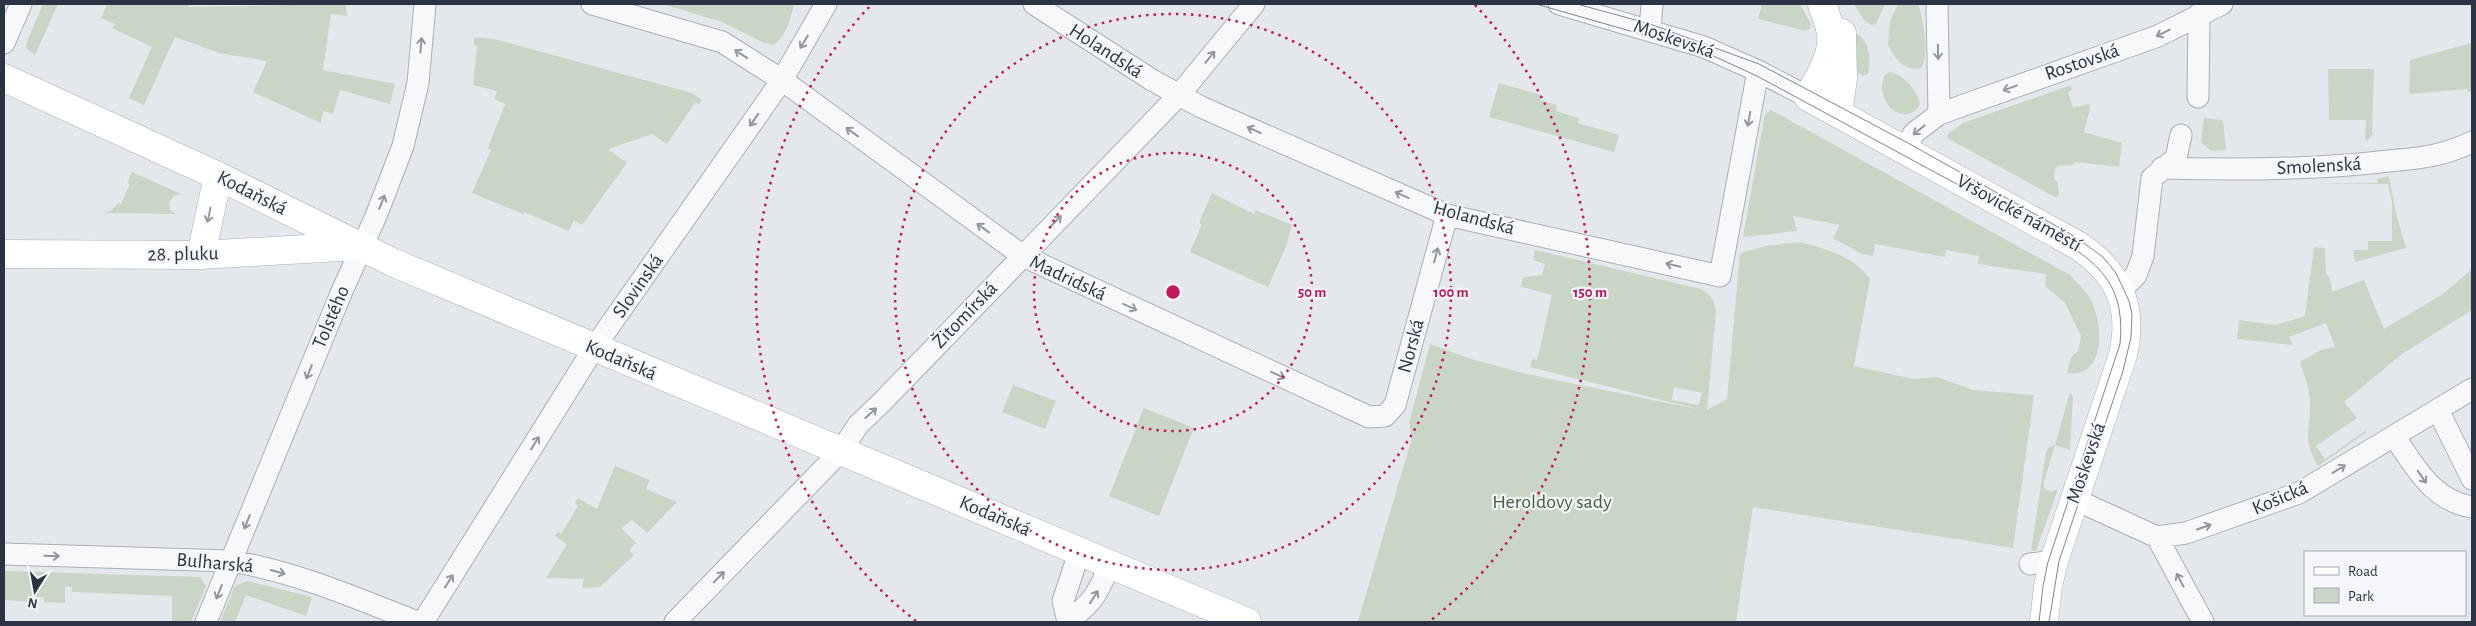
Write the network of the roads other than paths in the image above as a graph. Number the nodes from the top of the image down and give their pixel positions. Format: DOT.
graph roads {
  1 [pos="21,4"];
  2 [pos="425,4"];
  3 [pos="592,4"];
  4 [pos="826,4"];
  5 [pos="1034,4"];
  6 [pos="1254,4"];
  7 [pos="1559,4"];
  8 [pos="1652,4"];
  9 [pos="1822,4"];
  10 [pos="1828,4"];
  11 [pos="1937,4"];
  12 [pos="2222,4"];
  13 [pos="2200,14"];
  14 [pos="1650,30"];
  15 [pos="4,43"];
  16 [pos="1758,71"];
  17 [pos="4,78"];
  18 [pos="782,80"];
  19 [pos="1179,94"];
  20 [pos="1808,97"];
  21 [pos="2198,97"];
  22 [pos="1838,113"];
  23 [pos="1939,114"];
  24 [pos="2181,135"];
  25 [pos="2472,142"];
  26 [pos="1905,150"];
  27 [pos="2162,168"];
  28 [pos="218,176"];
  29 [pos="1447,215"];
  30 [pos="362,246"];
  31 [pos="4,254"];
  32 [pos="201,255"];
  33 [pos="1023,256"];
  34 [pos="2122,297"];
  35 [pos="594,348"];
  36 [pos="2472,389"];
  37 [pos="2438,410"];
  38 [pos="1386,416"];
  39 [pos="2394,436"];
  40 [pos="841,451"];
  41 [pos="2472,479"];
  42 [pos="2074,499"];
  43 [pos="2472,507"];
  44 [pos="2157,537"];
  45 [pos="1079,553"];
  46 [pos="4,554"];
  47 [pos="231,561"];
  48 [pos="1110,565"];
  49 [pos="684,619"];
  50 [pos="1068,621"];
  51 [pos="206,622"];
  52 [pos="417,622"];
  53 [pos="423,622"];
  54 [pos="1247,622"];
  55 [pos="2044,622"];
  56 [pos="2203,622"];
  1 -- 15 [label="street"];
  30 -- 2 [label="street, Tolstého, one-way"];
  18 -- 3 [label="street, Madridská, one-way"];
  4 -- 18 [label="street, Slovinská, one-way"];
  5 -- 19 [label="street, Holandská"];
  19 -- 6 [label="street, Žitomírská, one-way"];
  7 -- 14 [label="street, Moskevská"];
  8 -- 14 [label="street"];
  9 -- 20 [label="street"];
  10 -- 22 [label="street"];
  11 -- 23 [label="street, one-way"];
  12 -- 13 [label="street, Rostovská"];
  13 -- 21 [label="street"];
  13 -- 23 [label="street, Rostovská, one-way"];
  14 -- 16 [label="street, Moskevská"];
  16 -- 20 [label="street, Vršovické náměstí"];
  16 -- 29 [label="street, Holandská, one-way"];
  17 -- 28 [label="street, Kodaňská"];
  33 -- 18 [label="street, Madridská, one-way"];
  18 -- 35 [label="street, Slovinská, one-way"];
  29 -- 19 [label="street, Holandská, one-way"];
  33 -- 19 [label="street, Žitomírská, one-way"];
  20 -- 22 [label="street, Vršovické náměstí"];
  22 -- 26 [label="street, Vršovické náměstí"];
  23 -- 26 [label="street, one-way"];
  24 -- 27 [label="street"];
  25 -- 27 [label="street, Smolenská"];
  26 -- 34 [label="street, Vršovické náměstí"];
  27 -- 34 [label="street"];
  28 -- 30 [label="street, Kodaňská"];
  28 -- 32 [label="street, one-way"];
  38 -- 29 [label="street, Norská, one-way"];
  30 -- 32 [label="street, 28. pluku"];
  30 -- 35 [label="street, Kodaňská"];
  30 -- 47 [label="street, Tolstého, one-way"];
  31 -- 32 [label="street, 28. pluku"];
  33 -- 38 [label="street, Madridská, one-way"];
  40 -- 33 [label="street, Žitomírská, one-way"];
  34 -- 42 [label="street, Moskevská"];
  35 -- 40 [label="street, Kodaňská"];
  53 -- 35 [label="street, Slovinská, one-way"];
  36 -- 37 [label="street, Košická"];
  37 -- 39 [label="street, Košická"];
  37 -- 41 [label="street"];
  39 -- 43 [label="street, one-way"];
  44 -- 39 [label="street, Košická, one-way"];
  40 -- 45 [label="street, Kodaňská"];
  49 -- 40 [label="street, Žitomírská, one-way"];
  42 -- 44 [label="street"];
  42 -- 55 [label="street, Moskevská"];
  56 -- 44 [label="street, one-way"];
  45 -- 48 [label="street, Kodaňská"];
  45 -- 50 [label="street"];
  46 -- 47 [label="street, Bulharská, one-way"];
  47 -- 51 [label="street, Tolstého, one-way"];
  47 -- 52 [label="street, Bulharská, one-way"];
  50 -- 48 [label="street, one-way"];
  48 -- 54 [label="street, Kodaňská"];
}
